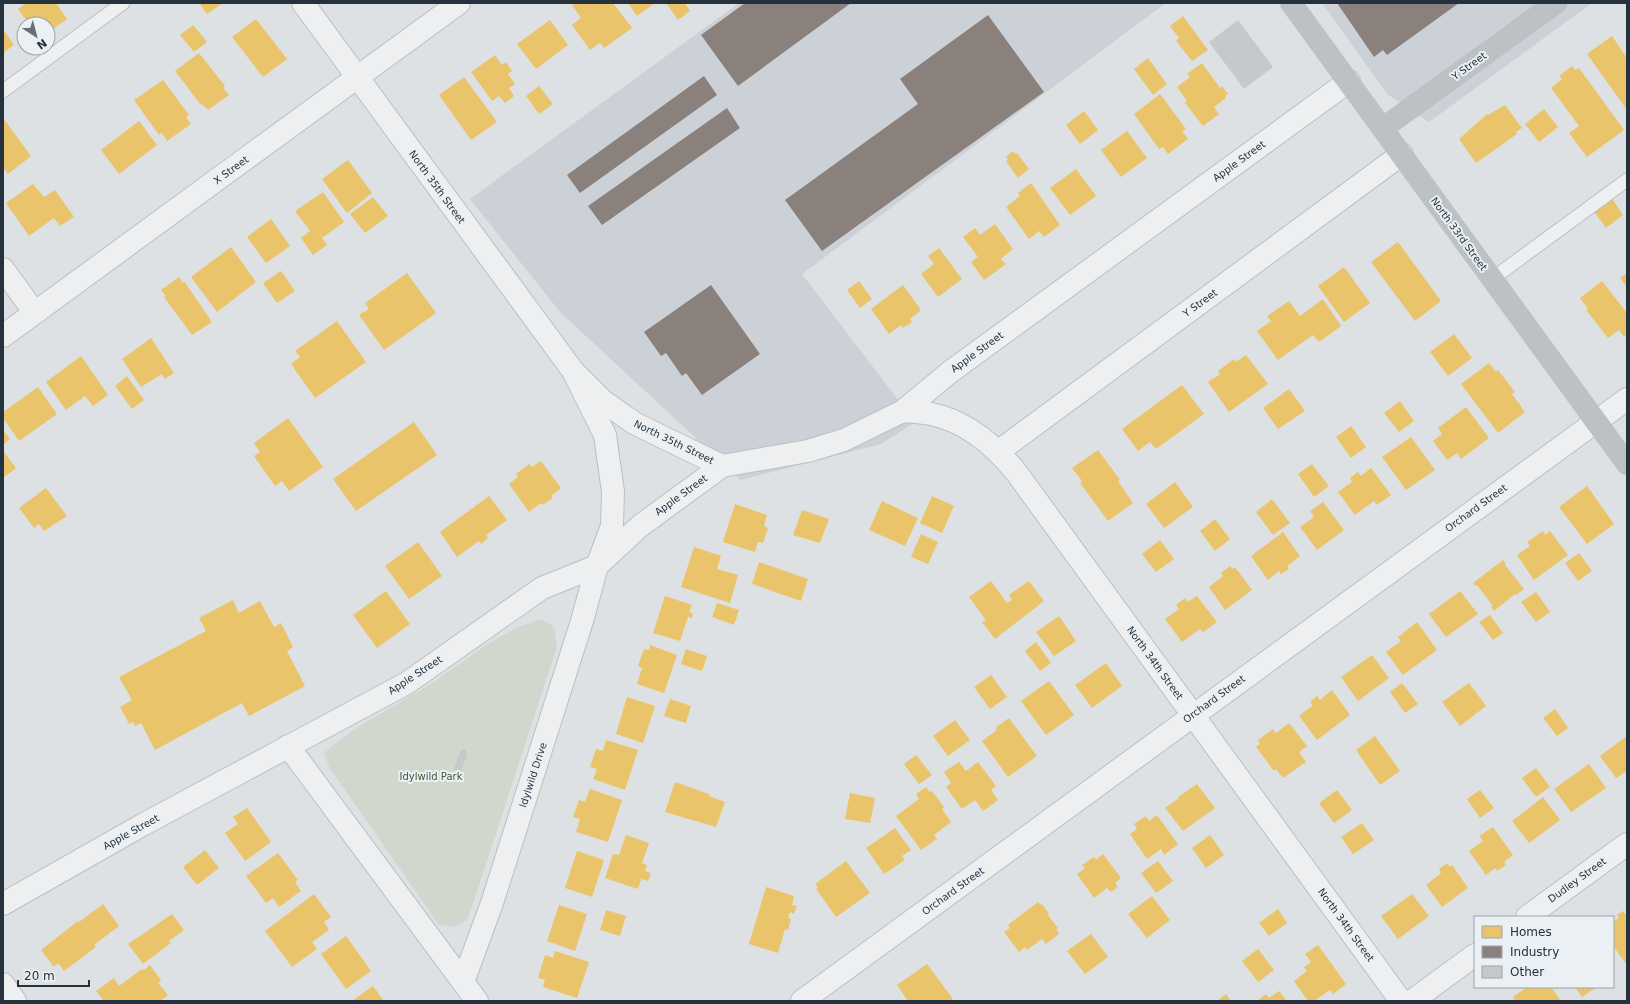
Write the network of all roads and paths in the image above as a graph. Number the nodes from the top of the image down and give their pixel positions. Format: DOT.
graph roads {
  1 [pos="123,3"];
  2 [pos="303,3"];
  3 [pos="460,3"];
  4 [pos="1291,3"];
  5 [pos="1556,3"];
  6 [pos="357,78"];
  7 [pos="1349,81"];
  8 [pos="3,91"];
  9 [pos="1383,128"];
  10 [pos="1402,154"];
  11 [pos="1627,180"];
  12 [pos="3,269"];
  13 [pos="1492,279"];
  14 [pos="35,313"];
  15 [pos="3,336"];
  16 [pos="573,371"];
  17 [pos="1627,399"];
  18 [pos="903,411"];
  19 [pos="1596,421"];
  20 [pos="999,451"];
  21 [pos="1627,464"];
  22 [pos="722,466"];
  23 [pos="597,566"];
  24 [pos="1193,715"];
  25 [pos="288,746"];
  26 [pos="1627,844"];
  27 [pos="3,904"];
  28 [pos="1528,916"];
  29 [pos="1474,956"];
  30 [pos="463,982"];
  31 [pos="3,984"];
  32 [pos="16,1001"];
  33 [pos="477,1001"];
  34 [pos="802,1001"];
  35 [pos="1401,1001"];
  36 [pos="1412,1001"];
  1 -- 8 [label="lane"];
  2 -- 6 [label="street, North 35th Street"];
  3 -- 6 [label="street, X Street"];
  4 -- 7 [label="main road, North 33rd Street"];
  5 -- 9 [label="main road, Y Street"];
  6 -- 14 [label="street, X Street"];
  6 -- 16 [label="street, North 35th Street"];
  7 -- 9 [label="main road, North 33rd Street"];
  7 -- 18 [label="street, Apple Street"];
  9 -- 10 [label="main road, North 33rd Street"];
  10 -- 13 [label="main road, North 33rd Street"];
  10 -- 20 [label="street, Y Street"];
  11 -- 13 [label="lane"];
  12 -- 14 [label="street"];
  13 -- 19 [label="main road, North 33rd Street"];
  14 -- 15 [label="street, X Street"];
  16 -- 22 [label="street, North 35th Street"];
  16 -- 23 [label="street, North 35th Street"];
  17 -- 19 [label="street, Orchard Street"];
  18 -- 20 [label="street, North 34th Street"];
  18 -- 22 [label="street, Apple Street"];
  19 -- 21 [label="main road, North 33rd Street"];
  19 -- 24 [label="street, Orchard Street"];
  20 -- 24 [label="street, North 34th Street"];
  22 -- 23 [label="street, Apple Street"];
  23 -- 25 [label="street, Apple Street"];
  23 -- 30 [label="street, Idylwild Drive"];
  24 -- 34 [label="street, Orchard Street"];
  24 -- 35 [label="street, North 34th Street"];
  25 -- 27 [label="street, Apple Street"];
  25 -- 30 [label="street"];
  26 -- 28 [label="street, Dudley Street"];
  29 -- 36 [label="street"];
  30 -- 33 [label="street"];
  31 -- 32 [label="street"];
}
